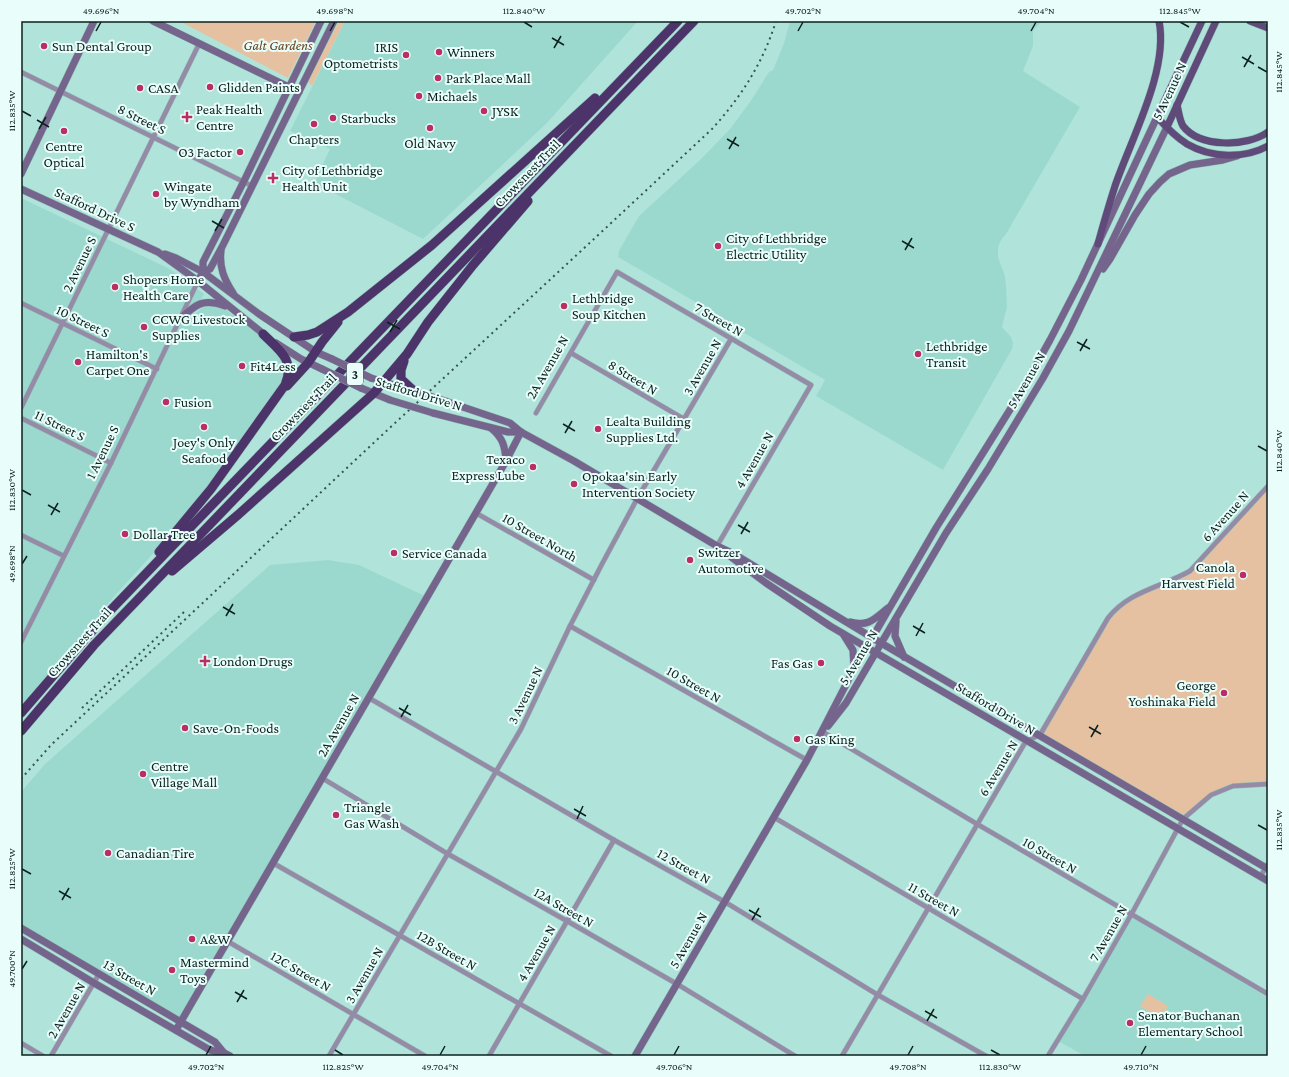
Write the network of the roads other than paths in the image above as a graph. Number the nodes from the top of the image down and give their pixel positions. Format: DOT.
graph roads {
  1 [pos="94,21"];
  2 [pos="153,21"];
  3 [pos="322,21"];
  4 [pos="334,21"];
  5 [pos="677,21"];
  6 [pos="694,21"];
  7 [pos="1159,21"];
  8 [pos="1202,21"];
  9 [pos="1216,21"];
  10 [pos="1250,21"];
  11 [pos="1256,21"];
  12 [pos="1268,24"];
  13 [pos="1268,28"];
  14 [pos="659,40"];
  15 [pos="199,44"];
  16 [pos="21,72"];
  17 [pos="289,88"];
  18 [pos="61,92"];
  19 [pos="299,92"];
  20 [pos="618,99"];
  21 [pos="1177,105"];
  22 [pos="1157,117"];
  23 [pos="1167,127"];
  24 [pos="1268,132"];
  25 [pos="154,137"];
  26 [pos="1268,146"];
  27 [pos="1241,155"];
  28 [pos="21,174"];
  29 [pos="244,181"];
  30 [pos="252,186"];
  31 [pos="21,189"];
  32 [pos="108,229"];
  33 [pos="1098,244"];
  34 [pos="222,246"];
  35 [pos="158,252"];
  36 [pos="203,272"];
  37 [pos="617,272"];
  38 [pos="198,282"];
  39 [pos="1093,282"];
  40 [pos="237,298"];
  41 [pos="21,303"];
  42 [pos="232,309"];
  43 [pos="348,312"];
  44 [pos="180,319"];
  45 [pos="62,324"];
  46 [pos="263,334"];
  47 [pos="294,337"];
  48 [pos="731,339"];
  49 [pos="316,352"];
  50 [pos="571,353"];
  51 [pos="407,354"];
  52 [pos="308,363"];
  53 [pos="157,369"];
  54 [pos="385,381"];
  55 [pos="811,385"];
  56 [pos="405,386"];
  57 [pos="414,390"];
  58 [pos="374,393"];
  59 [pos="271,405"];
  60 [pos="21,408"];
  61 [pos="536,413"];
  62 [pos="21,418"];
  63 [pos="684,419"];
  64 [pos="490,427"];
  65 [pos="520,432"];
  66 [pos="506,461"];
  67 [pos="111,463"];
  68 [pos="1268,486"];
  69 [pos="637,499"];
  70 [pos="476,513"];
  71 [pos="21,535"];
  72 [pos="717,546"];
  73 [pos="64,556"];
  74 [pos="594,580"];
  75 [pos="131,605"];
  76 [pos="891,605"];
  77 [pos="898,615"];
  78 [pos="105,616"];
  79 [pos="843,620"];
  80 [pos="570,626"];
  81 [pos="842,632"];
  82 [pos="872,638"];
  83 [pos="21,642"];
  84 [pos="881,643"];
  85 [pos="867,647"];
  86 [pos="876,652"];
  87 [pos="904,657"];
  88 [pos="854,669"];
  89 [pos="369,698"];
  90 [pos="21,713"];
  91 [pos="21,731"];
  92 [pos="823,732"];
  93 [pos="1040,735"];
  94 [pos="1026,741"];
  95 [pos="808,760"];
  96 [pos="497,771"];
  97 [pos="322,778"];
  98 [pos="1268,784"];
  99 [pos="775,818"];
  100 [pos="1183,819"];
  101 [pos="977,824"];
  102 [pos="1177,829"];
  103 [pos="614,840"];
  104 [pos="448,854"];
  105 [pos="273,863"];
  106 [pos="1267,867"];
  107 [pos="1260,877"];
  108 [pos="1268,881"];
  109 [pos="725,902"];
  110 [pos="928,909"];
  111 [pos="1131,915"];
  112 [pos="568,921"];
  113 [pos="21,928"];
  114 [pos="400,936"];
  115 [pos="21,939"];
  116 [pos="227,941"];
  117 [pos="99,974"];
  118 [pos="94,983"];
  119 [pos="677,984"];
  120 [pos="878,994"];
  121 [pos="1268,994"];
  122 [pos="1083,999"];
  123 [pos="519,1004"];
  124 [pos="354,1014"];
  125 [pos="180,1022"];
  126 [pos="176,1030"];
  127 [pos="21,1043"];
  128 [pos="227,1054"];
  129 [pos="43,1056"];
  130 [pos="51,1056"];
  131 [pos="330,1056"];
  132 [pos="425,1056"];
  133 [pos="489,1056"];
  134 [pos="611,1056"];
  135 [pos="635,1056"];
  136 [pos="795,1056"];
  137 [pos="842,1056"];
  138 [pos="986,1056"];
  139 [pos="1048,1056"];
  1 -- 18 [label="main road"];
  2 -- 15 [label="main road"];
  3 -- 17 [label="main road, 1 Avenue S"];
  4 -- 19 [label="main road, 1 Avenue S"];
  5 -- 14 [label="highway, Crowsnest Trail / 3"];
  6 -- 20 [label="highway, Crowsnest Trail / 3"];
  7 -- 33 [label="main road"];
  8 -- 22 [label="main road, 5 Avenue N"];
  9 -- 21 [label="main road, 5 Avenue N"];
  10 -- 13 [label="main road"];
  11 -- 12 [label="main road"];
  14 -- 43 [label="highway"];
  14 -- 78 [label="highway, Crowsnest Trail / 3"];
  15 -- 17 [label="main road"];
  15 -- 25 [label="street, 2 Avenue S"];
  16 -- 18 [label="street, 8 Street S"];
  17 -- 19 [label="main road"];
  17 -- 29 [label="main road, 1 Avenue S"];
  18 -- 25 [label="street, 8 Street S"];
  18 -- 28 [label="main road"];
  19 -- 30 [label="main road, 1 Avenue S"];
  20 -- 51 [label="highway"];
  20 -- 75 [label="highway, Crowsnest Trail / 3"];
  21 -- 23 [label="main road, 5 Avenue N"];
  21 -- 24 [label="main road"];
  22 -- 23 [label="main road"];
  22 -- 33 [label="main road, 5 Avenue N"];
  23 -- 27 [label="main road"];
  23 -- 39 [label="main road, 5 Avenue N"];
  25 -- 29 [label="street, 8 Street S"];
  25 -- 32 [label="street, 2 Avenue S"];
  26 -- 27 [label="main road"];
  27 -- 39 [label="main road"];
  29 -- 30 [label="street, 8 Street S"];
  29 -- 36 [label="main road, 1 Avenue S"];
  30 -- 34 [label="main road, 1 Avenue S"];
  31 -- 32 [label="main road, Stafford Drive S"];
  32 -- 35 [label="main road, Stafford Drive S"];
  32 -- 45 [label="street, 2 Avenue S"];
  33 -- 76 [label="main road, 5 Avenue N"];
  34 -- 36 [label="main road, 1 Avenue S"];
  34 -- 40 [label="main road"];
  35 -- 36 [label="main road, Stafford Drive S"];
  35 -- 38 [label="main road, Stafford Drive S"];
  36 -- 38 [label="main road, 1 Avenue S"];
  36 -- 40 [label="main road, Stafford Drive N"];
  37 -- 48 [label="street, 7 Street N"];
  37 -- 50 [label="street, 2A Avenue N"];
  38 -- 42 [label="main road, Stafford Drive N"];
  38 -- 44 [label="street, 1 Avenue S"];
  39 -- 77 [label="main road, 5 Avenue N"];
  40 -- 47 [label="main road, Stafford Drive N"];
  41 -- 45 [label="street, 10 Street S"];
  42 -- 44 [label="main road"];
  42 -- 46 [label="main road, Stafford Drive N"];
  43 -- 47 [label="highway"];
  43 -- 49 [label="highway"];
  44 -- 53 [label="street, 1 Avenue S"];
  45 -- 53 [label="street, 10 Street S"];
  45 -- 60 [label="street, 2 Avenue S"];
  46 -- 52 [label="main road, Stafford Drive N"];
  46 -- 59 [label="highway"];
  47 -- 49 [label="main road, Stafford Drive N"];
  48 -- 55 [label="street, 7 Street N"];
  48 -- 63 [label="street, 3 Avenue N"];
  49 -- 52 [label="highway"];
  49 -- 54 [label="main road, Stafford Drive N, bridge"];
  50 -- 61 [label="street, 2A Avenue N"];
  50 -- 63 [label="street, 8 Street N"];
  51 -- 54 [label="highway"];
  51 -- 56 [label="highway"];
  52 -- 58 [label="main road, Stafford Drive N, bridge"];
  52 -- 59 [label="highway"];
  53 -- 67 [label="street, 1 Avenue S"];
  54 -- 56 [label="main road, Stafford Drive N"];
  54 -- 58 [label="highway"];
  55 -- 72 [label="street, 4 Avenue N"];
  56 -- 57 [label="highway"];
  57 -- 65 [label="main road, Stafford Drive N, bridge"];
  58 -- 64 [label="main road, Stafford Drive N, bridge"];
  58 -- 75 [label="highway"];
  59 -- 78 [label="highway"];
  62 -- 67 [label="street, 11 Street S"];
  63 -- 69 [label="street, 3 Avenue N"];
  64 -- 65 [label="main road, Stafford Drive N"];
  64 -- 66 [label="main road"];
  65 -- 66 [label="main road, 2A Avenue N"];
  65 -- 69 [label="main road, Stafford Drive N"];
  66 -- 70 [label="main road, 2A Avenue N"];
  67 -- 73 [label="street, 1 Avenue S"];
  68 -- 93 [label="street, 6 Avenue N"];
  69 -- 72 [label="main road, Stafford Drive N"];
  69 -- 74 [label="street, 3 Avenue N"];
  70 -- 74 [label="street, 10 Street North"];
  70 -- 89 [label="main road, 2A Avenue N"];
  71 -- 73 [label="street"];
  72 -- 79 [label="main road, Stafford Drive N"];
  72 -- 81 [label="main road, Stafford Drive N"];
  73 -- 83 [label="street, 1 Avenue S"];
  74 -- 80 [label="street, 3 Avenue N"];
  75 -- 91 [label="highway, Crowsnest Trail / 3"];
  76 -- 79 [label="main road"];
  76 -- 82 [label="main road, 5 Avenue N"];
  77 -- 84 [label="main road, 5 Avenue N"];
  77 -- 87 [label="main road"];
  78 -- 90 [label="highway, Crowsnest Trail / 3"];
  79 -- 82 [label="main road, Stafford Drive N"];
  80 -- 95 [label="street, 10 Street N"];
  80 -- 96 [label="street, 3 Avenue N"];
  81 -- 85 [label="main road, Stafford Drive N"];
  81 -- 88 [label="main road"];
  82 -- 84 [label="main road, Stafford Drive N"];
  82 -- 85 [label="main road, 5 Avenue N"];
  84 -- 86 [label="main road, 5 Avenue N"];
  84 -- 87 [label="main road, Stafford Drive N"];
  85 -- 86 [label="main road, Stafford Drive N"];
  85 -- 88 [label="main road, 5 Avenue N"];
  86 -- 92 [label="main road, 5 Avenue N"];
  86 -- 94 [label="main road, Stafford Drive N"];
  87 -- 93 [label="main road, Stafford Drive N"];
  88 -- 92 [label="main road, 5 Avenue N"];
  89 -- 96 [label="street, 12 Street N"];
  89 -- 97 [label="main road, 2A Avenue N"];
  92 -- 95 [label="main road, 5 Avenue N"];
  92 -- 101 [label="street, 10 Street N"];
  93 -- 94 [label="street, 6 Avenue N"];
  93 -- 100 [label="main road, Stafford Drive N"];
  94 -- 101 [label="street, 6 Avenue N"];
  94 -- 102 [label="main road, Stafford Drive N"];
  95 -- 99 [label="main road, 5 Avenue N"];
  96 -- 103 [label="street, 12 Street N"];
  96 -- 104 [label="street, 3 Avenue N"];
  97 -- 104 [label="street, 12A Street N"];
  97 -- 105 [label="main road, 2A Avenue N"];
  98 -- 100 [label="street, 7 Avenue N"];
  99 -- 109 [label="main road, 5 Avenue N"];
  99 -- 110 [label="street, 11 Street N"];
  100 -- 102 [label="street, 7 Avenue N"];
  100 -- 106 [label="main road, Stafford Drive N"];
  101 -- 110 [label="street, 6 Avenue N"];
  101 -- 111 [label="street, 10 Street N"];
  102 -- 107 [label="main road, Stafford Drive N"];
  102 -- 111 [label="street, 7 Avenue N"];
  103 -- 109 [label="street, 12 Street N"];
  103 -- 112 [label="street, 4 Avenue N"];
  104 -- 112 [label="street, 12A Street N"];
  104 -- 114 [label="street, 3 Avenue N"];
  105 -- 114 [label="street, 12B Street N"];
  105 -- 116 [label="main road, 2A Avenue N"];
  106 -- 107 [label="street"];
  107 -- 108 [label="main road, Stafford Drive N"];
  109 -- 119 [label="main road, 5 Avenue N"];
  109 -- 120 [label="street, 12 Street N"];
  110 -- 120 [label="street, 6 Avenue N"];
  110 -- 122 [label="street, 11 Street N"];
  111 -- 121 [label="street, 10 Street N"];
  111 -- 122 [label="street, 7 Avenue N"];
  112 -- 119 [label="street, 12A Street N"];
  112 -- 123 [label="street, 4 Avenue N"];
  113 -- 117 [label="main road, 13 Street N"];
  114 -- 123 [label="street, 12B Street N"];
  114 -- 124 [label="street, 3 Avenue N"];
  115 -- 118 [label="main road, 13 Street N"];
  116 -- 124 [label="street, 12C Street N"];
  116 -- 125 [label="main road, 2A Avenue N"];
  117 -- 118 [label="street, 2 Avenue N"];
  117 -- 125 [label="main road, 13 Street N"];
  118 -- 126 [label="main road, 13 Street N"];
  118 -- 130 [label="street, 2 Avenue N"];
  119 -- 135 [label="main road, 5 Avenue N"];
  119 -- 136 [label="street, 12A Street N"];
  120 -- 137 [label="street, 6 Avenue N"];
  120 -- 138 [label="street, 12 Street N"];
  122 -- 139 [label="street, 7 Avenue N"];
  123 -- 133 [label="street, 4 Avenue N"];
  123 -- 134 [label="street, 12B Street N"];
  124 -- 131 [label="street, 3 Avenue N"];
  124 -- 132 [label="street, 12C Street N"];
  125 -- 126 [label="main road, 2A Avenue N"];
  125 -- 128 [label="main road, 13 Street N"];
  126 -- 128 [label="main road, 13 Street N"];
  127 -- 129 [label="street"];
}
